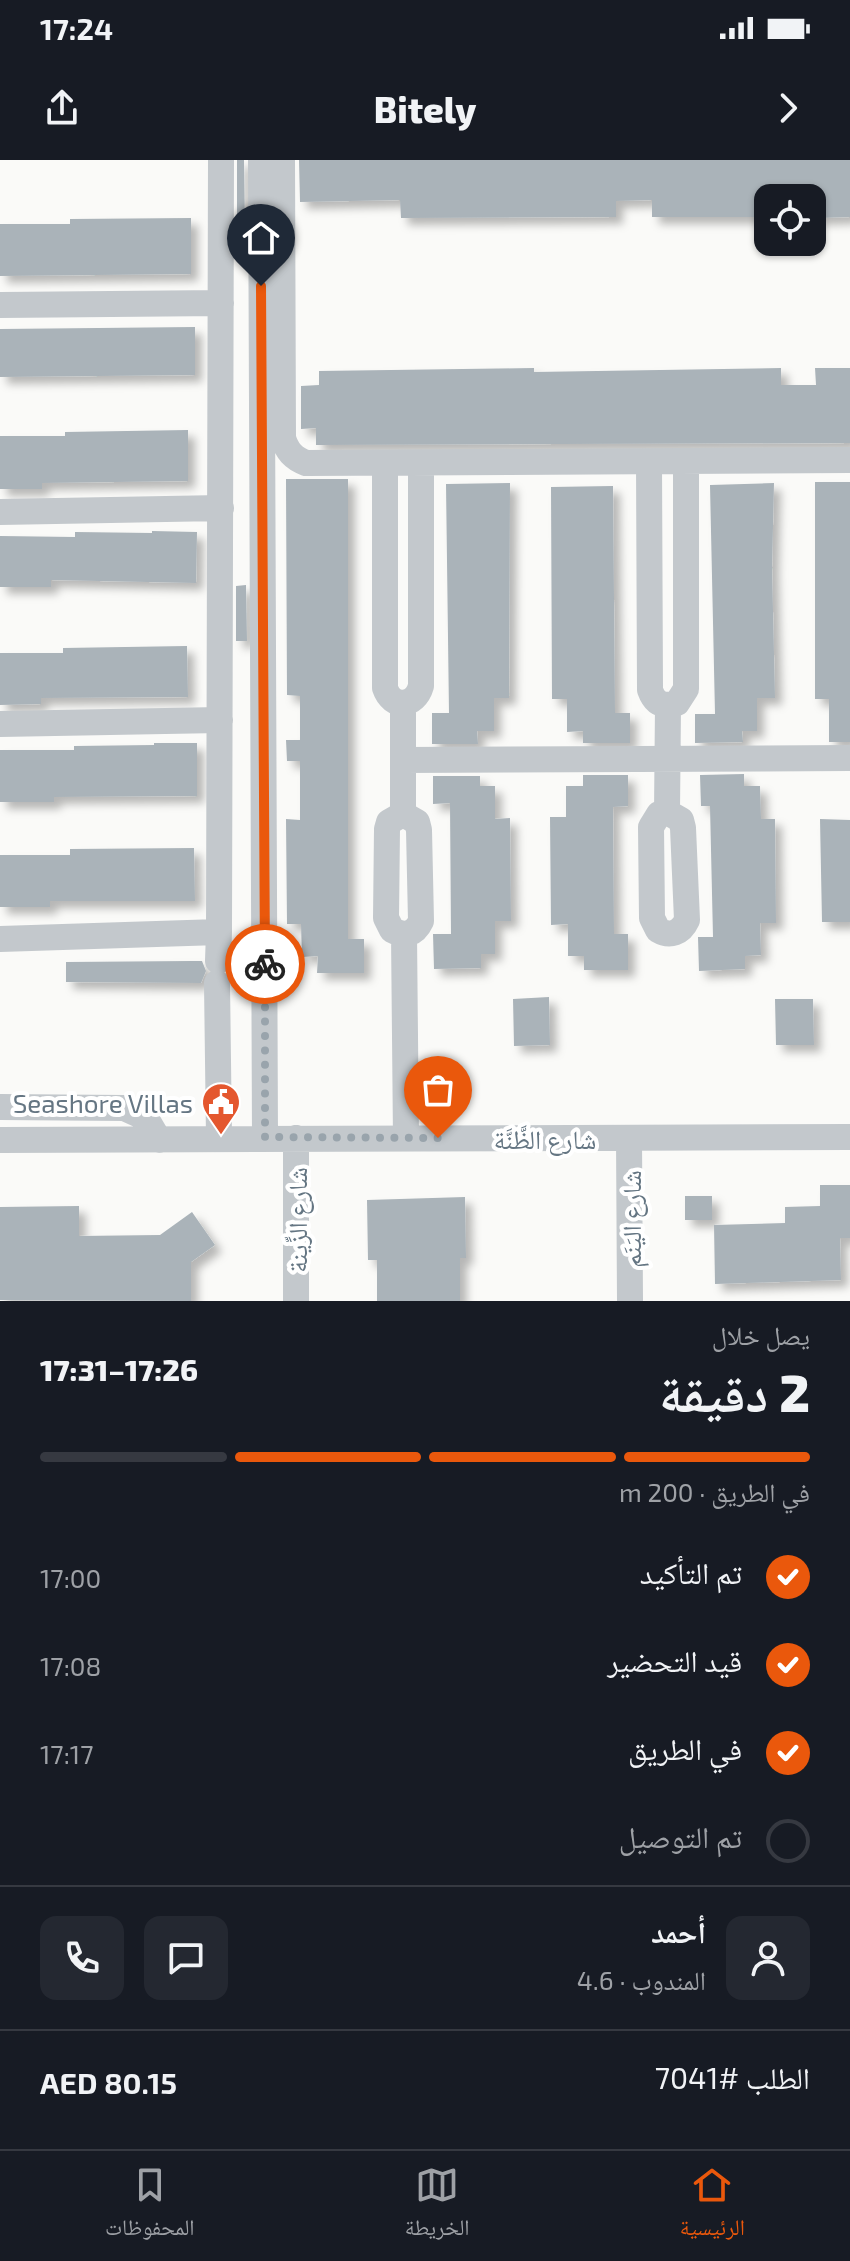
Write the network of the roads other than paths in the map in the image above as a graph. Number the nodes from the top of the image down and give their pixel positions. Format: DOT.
graph roads {
  1 [pos="221,160"];
  2 [pos="261,160"];
  3 [pos="282,160"];
  4 [pos="221,303"];
  5 [pos="0,305"];
  6 [pos="850,460"];
  7 [pos="649,462"];
  8 [pos="686,462"];
  9 [pos="385,463"];
  10 [pos="421,463"];
  11 [pos="221,508"];
  12 [pos="0,512"];
  13 [pos="403,704"];
  14 [pos="668,706"];
  15 [pos="220,720"];
  16 [pos="0,724"];
  17 [pos="850,758"];
  18 [pos="668,759"];
  19 [pos="403,760"];
  20 [pos="667,812"];
  21 [pos="219,932"];
  22 [pos="0,939"];
  23 [pos="0,1107"];
  24 [pos="265,1137"];
  25 [pos="850,1137"];
  26 [pos="219,1138"];
  27 [pos="296,1138"];
  28 [pos="406,1138"];
  29 [pos="629,1138"];
  30 [pos="0,1140"];
  31 [pos="159,1140"];
  32 [pos="296,1301"];
  33 [pos="630,1301"];
  1 -- 4 [label="street"];
  2 -- 24 [label="street"];
  3 -- 9 [label="street"];
  4 -- 5 [label="street"];
  4 -- 11 [label="street"];
  6 -- 8 [label="street"];
  7 -- 8 [label="street"];
  7 -- 10 [label="street"];
  7 -- 14 [label="street"];
  8 -- 14 [label="street"];
  9 -- 10 [label="street"];
  9 -- 13 [label="street"];
  10 -- 13 [label="street"];
  11 -- 12 [label="street"];
  11 -- 15 [label="street"];
  13 -- 19 [label="street"];
  14 -- 18 [label="street"];
  15 -- 16 [label="street"];
  15 -- 21 [label="street"];
  17 -- 18 [label="street"];
  18 -- 19 [label="street"];
  18 -- 20 [label="street"];
  19 -- 28 [label="street"];
  21 -- 22 [label="street"];
  21 -- 26 [label="street"];
  23 -- 31 [label="street"];
  24 -- 26 [label="street, شارع الظَّنَّة"];
  24 -- 27 [label="street, شارع الظَّنَّة"];
  25 -- 29 [label="street, شارع الظَّنَّة"];
  26 -- 31 [label="street, شارع الظَّنَّة"];
  27 -- 28 [label="street, شارع الظَّنَّة"];
  27 -- 32 [label="street, شارع الزِّينة"];
  28 -- 29 [label="street, شارع الظَّنَّة"];
  29 -- 33 [label="street, شارع اليَنَم"];
  30 -- 31 [label="street, شارع الظَّنَّة"];
}
